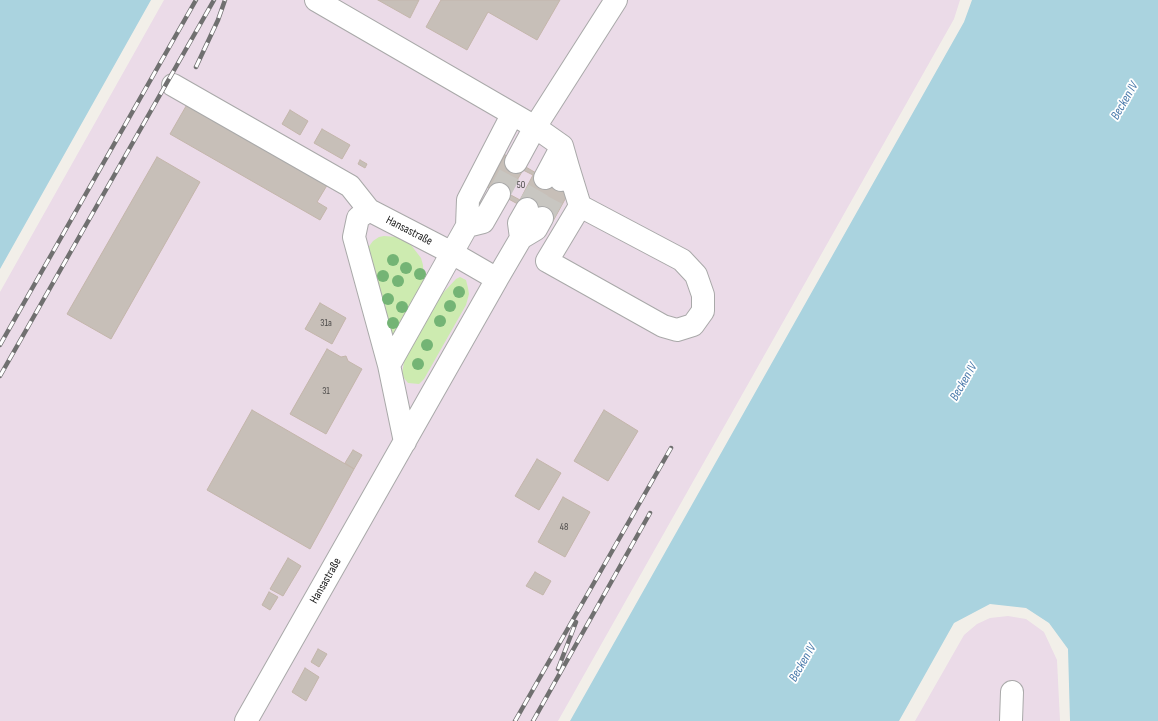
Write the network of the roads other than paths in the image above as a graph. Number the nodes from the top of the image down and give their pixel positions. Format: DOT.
graph roads {
  1 [pos="316,0"];
  2 [pos="616,0"];
  3 [pos="173,85"];
  4 [pos="512,115"];
  5 [pos="535,127"];
  6 [pos="516,162"];
  7 [pos="499,194"];
  8 [pos="580,206"];
  9 [pos="369,210"];
  10 [pos="534,214"];
  11 [pos="467,226"];
  12 [pos="519,243"];
  13 [pos="452,253"];
  14 [pos="548,261"];
  15 [pos="497,279"];
  16 [pos="389,365"];
  17 [pos="405,442"];
  18 [pos="1012,692"];
  19 [pos="246,721"];
  20 [pos="1011,721"];
  1 -- 4 [label="street"];
  2 -- 5 [label="street"];
  3 -- 9 [label="street"];
  4 -- 5 [label="street"];
  4 -- 11 [label="street"];
  5 -- 6 [label="street"];
  5 -- 8 [label="street"];
  7 -- 11 [label="street"];
  8 -- 14 [label="street"];
  8 -- 14 [label="street"];
  9 -- 13 [label="street, Hansastraße"];
  9 -- 16 [label="street"];
  10 -- 12 [label="street"];
  11 -- 13 [label="street"];
  12 -- 14 [label="street"];
  12 -- 15 [label="street"];
  13 -- 15 [label="street, Hansastraße"];
  13 -- 16 [label="street"];
  15 -- 17 [label="street, Hansastraße"];
  16 -- 17 [label="street"];
  17 -- 19 [label="street, Hansastraße"];
  18 -- 20 [label="street"];
}
